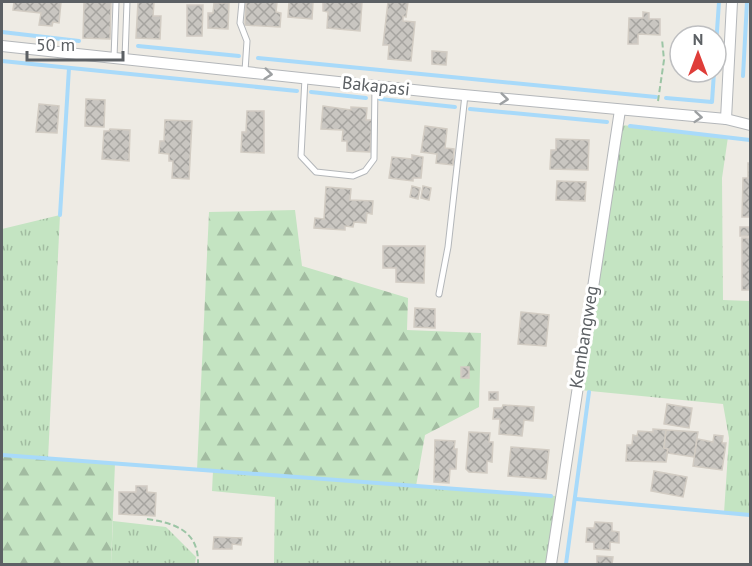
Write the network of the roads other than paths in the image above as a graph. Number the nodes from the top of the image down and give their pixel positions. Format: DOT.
graph roads {
  1 [pos="116,2"];
  2 [pos="127,2"];
  3 [pos="242,2"];
  4 [pos="732,2"];
  5 [pos="2,46"];
  6 [pos="120,58"];
  7 [pos="245,71"];
  8 [pos="304,78"];
  9 [pos="375,85"];
  10 [pos="465,95"];
  11 [pos="620,110"];
  12 [pos="726,119"];
  13 [pos="750,125"];
  14 [pos="439,294"];
  15 [pos="550,564"];
  1 -- 6 [label="lane"];
  2 -- 6 [label="lane"];
  3 -- 7 [label="lane"];
  4 -- 12 [label="street"];
  5 -- 6 [label="street, Bakapasi"];
  6 -- 7 [label="street, Bakapasi"];
  7 -- 8 [label="street, Bakapasi, one-way"];
  8 -- 9 [label="street, Bakapasi"];
  8 -- 9 [label="lane"];
  9 -- 10 [label="street, Bakapasi"];
  10 -- 11 [label="street, Bakapasi, one-way"];
  10 -- 14 [label="lane"];
  11 -- 12 [label="street, Bakapasi, one-way"];
  11 -- 15 [label="street, Kembangweg"];
  12 -- 13 [label="street, Bakapasi"];
}
